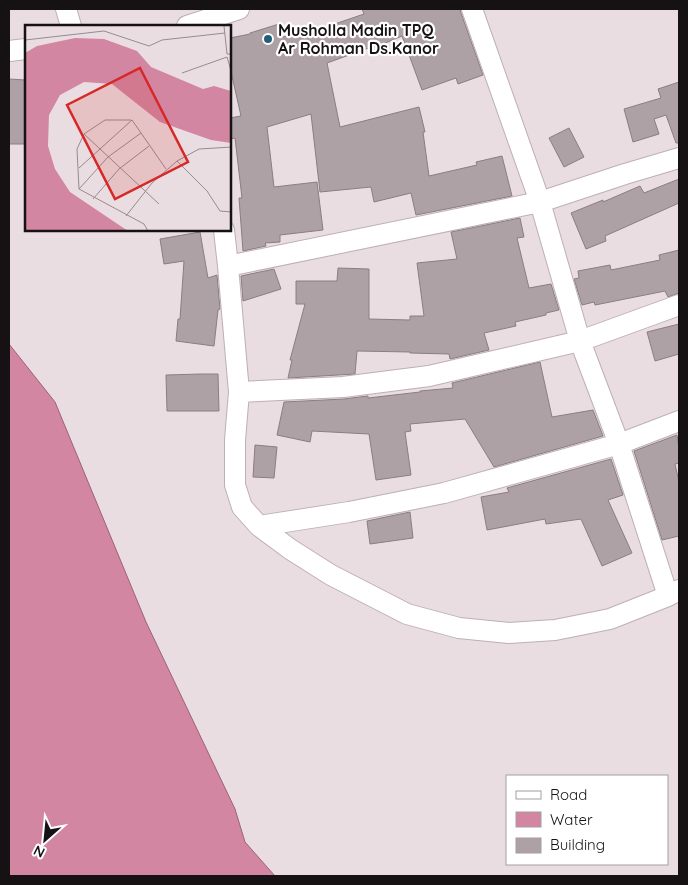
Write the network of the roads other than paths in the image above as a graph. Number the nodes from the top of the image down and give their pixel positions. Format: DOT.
graph roads {
  1 [pos="66,9"];
  2 [pos="239,9"];
  3 [pos="472,9"];
  4 [pos="72,25"];
  5 [pos="190,25"];
  6 [pos="25,50"];
  7 [pos="9,51"];
  8 [pos="679,158"];
  9 [pos="540,202"];
  10 [pos="224,231"];
  11 [pos="228,266"];
  12 [pos="679,305"];
  13 [pos="580,341"];
  14 [pos="239,392"];
  15 [pos="679,421"];
  16 [pos="619,444"];
  17 [pos="259,526"];
  18 [pos="673,593"];
  1 -- 4 [label="street"];
  2 -- 5 [label="street"];
  3 -- 9 [label="street"];
  6 -- 7 [label="street"];
  8 -- 9 [label="street"];
  9 -- 11 [label="street"];
  9 -- 13 [label="street"];
  10 -- 11 [label="street"];
  11 -- 14 [label="street"];
  12 -- 13 [label="street"];
  13 -- 14 [label="street"];
  13 -- 16 [label="street"];
  14 -- 17 [label="street"];
  15 -- 16 [label="street"];
  16 -- 17 [label="street"];
  16 -- 18 [label="street"];
  17 -- 18 [label="street"];
}
